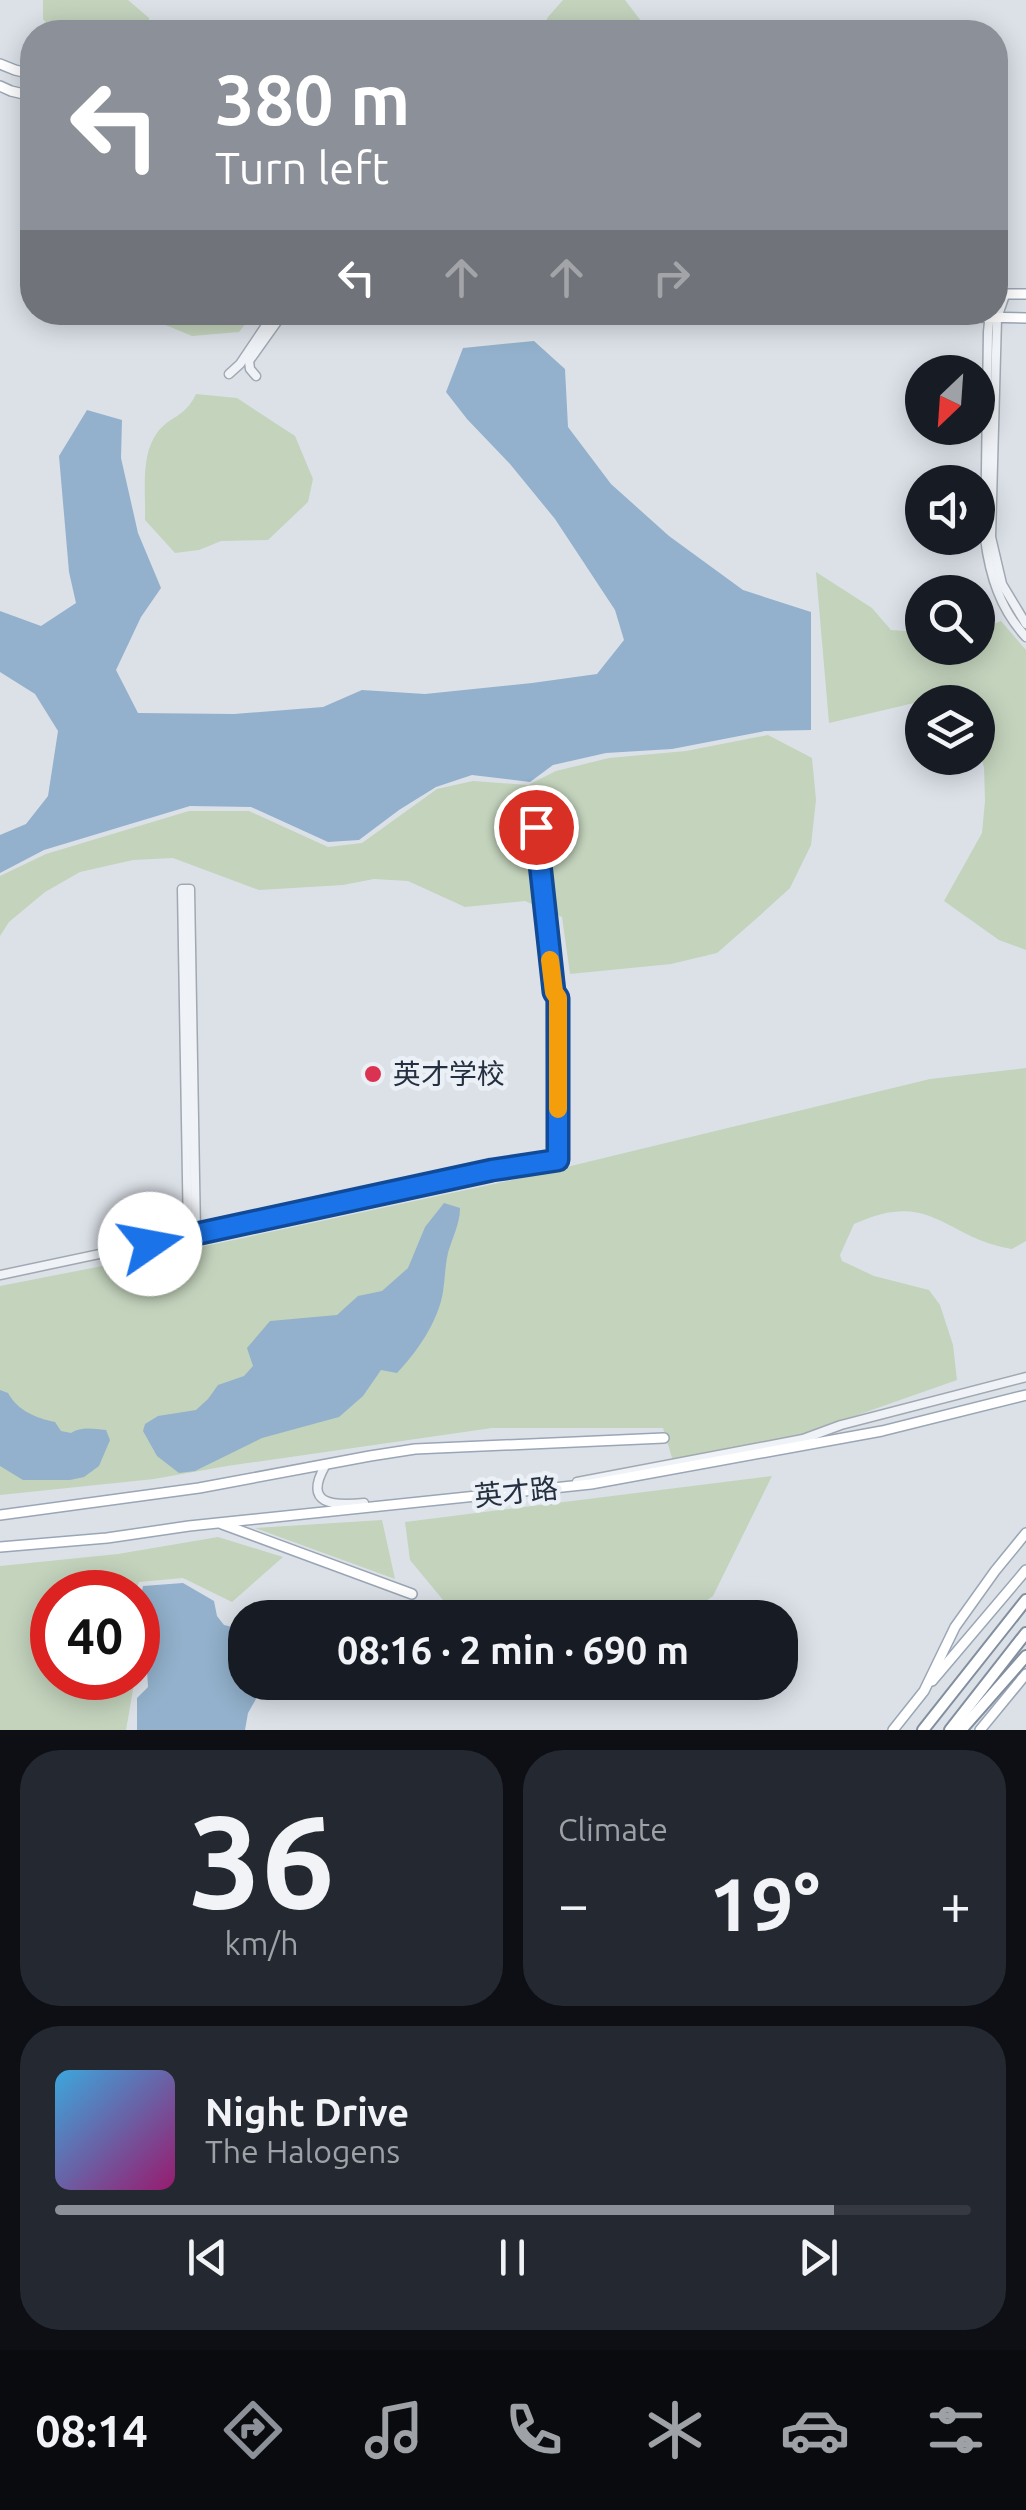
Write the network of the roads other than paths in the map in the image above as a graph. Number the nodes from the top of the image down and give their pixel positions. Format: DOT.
graph roads {
  1 [pos="266,325"];
  2 [pos="275,325"];
  3 [pos="992,325"];
  4 [pos="992,325"];
  5 [pos="229,374"];
  6 [pos="256,376"];
  7 [pos="1026,624"];
  8 [pos="1026,637"];
  9 [pos="536,827"];
  10 [pos="186,889"];
  11 [pos="192,1235"];
  12 [pos="0,1275"];
  13 [pos="1026,1377"];
  14 [pos="1026,1396"];
  15 [pos="664,1438"];
  16 [pos="325,1466"];
  17 [pos="0,1515"];
  18 [pos="219,1523"];
  19 [pos="1026,1534"];
  20 [pos="0,1547"];
  21 [pos="1026,1570"];
  22 [pos="412,1594"];
  23 [pos="1026,1600"];
  24 [pos="1026,1633"];
  25 [pos="1026,1656"];
  26 [pos="1026,1674"];
  27 [pos="924,1691"];
  28 [pos="893,1730"];
  29 [pos="924,1730"];
  30 [pos="950,1730"];
  31 [pos="961,1730"];
  32 [pos="980,1730"];
  1 -- 5 [label="street"];
  2 -- 6 [label="street"];
  3 -- 7 [label="street"];
  4 -- 8 [label="street"];
  9 -- 11 [label="street"];
  10 -- 11 [label="street"];
  11 -- 12 [label="street"];
  13 -- 16 [label="street, 英才路"];
  14 -- 18 [label="main road, 英才路"];
  15 -- 16 [label="main road"];
  16 -- 17 [label="main road"];
  18 -- 20 [label="main road, 英才路"];
  18 -- 22 [label="main road"];
  19 -- 27 [label="main road"];
  21 -- 27 [label="main road"];
  23 -- 29 [label="highway"];
  24 -- 30 [label="highway"];
  25 -- 31 [label="highway"];
  26 -- 32 [label="main road"];
  27 -- 28 [label="main road"];
}
